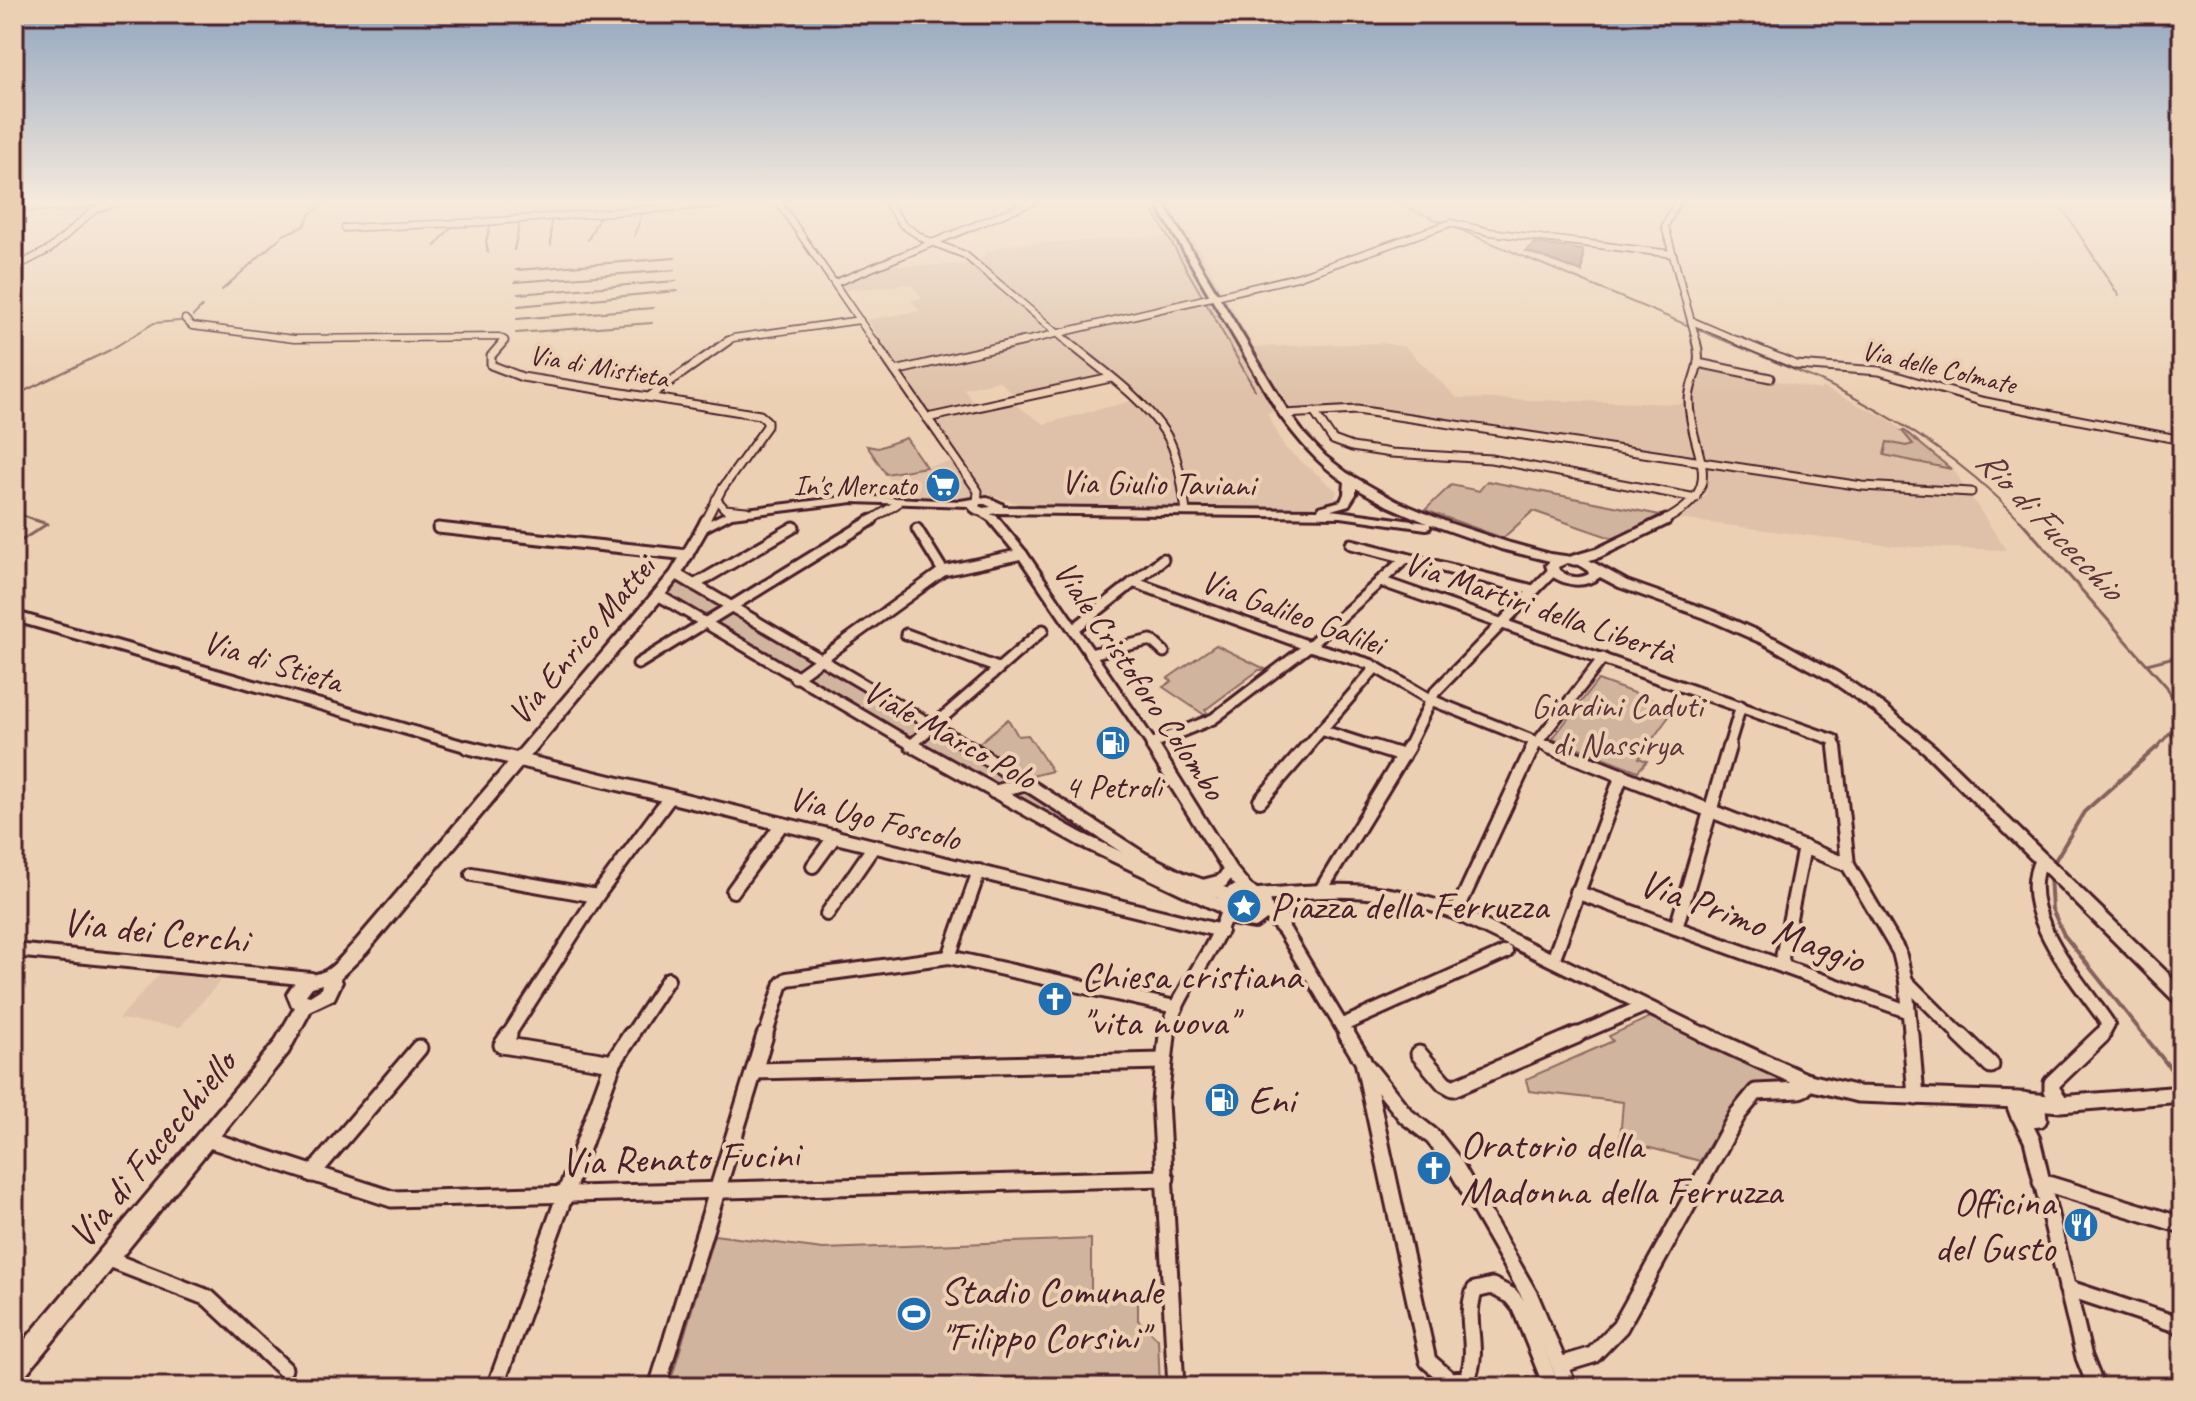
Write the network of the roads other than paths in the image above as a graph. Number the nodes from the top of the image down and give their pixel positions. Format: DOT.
graph roads {
  1 [pos="823,265"];
  2 [pos="878,265"];
  3 [pos="978,265"];
  4 [pos="1196,265"];
  5 [pos="1330,265"];
  6 [pos="1676,265"];
  7 [pos="835,283"];
  8 [pos="1215,297"];
  9 [pos="185,319"];
  10 [pos="860,320"];
  11 [pos="1693,325"];
  12 [pos="1061,334"];
  13 [pos="1698,363"];
  14 [pos="895,371"];
  15 [pos="1111,378"];
  16 [pos="1770,378"];
  17 [pos="650,396"];
  18 [pos="1314,412"];
  19 [pos="1284,414"];
  20 [pos="927,418"];
  21 [pos="2182,440"];
  22 [pos="1702,461"];
  23 [pos="1350,483"];
  24 [pos="1971,492"];
  25 [pos="1696,498"];
  26 [pos="716,499"];
  27 [pos="1382,500"];
  28 [pos="1345,503"];
  29 [pos="897,504"];
  30 [pos="977,506"];
  31 [pos="995,507"];
  32 [pos="748,511"];
  33 [pos="1186,511"];
  34 [pos="1301,513"];
  35 [pos="1364,516"];
  36 [pos="999,523"];
  37 [pos="794,527"];
  38 [pos="438,528"];
  39 [pos="702,528"];
  40 [pos="917,529"];
  41 [pos="1486,539"];
  42 [pos="1351,544"];
  43 [pos="1598,553"];
  44 [pos="1022,554"];
  45 [pos="688,555"];
  46 [pos="1406,558"];
  47 [pos="1163,559"];
  48 [pos="1560,564"];
  49 [pos="943,571"];
  50 [pos="676,574"];
  51 [pos="1587,574"];
  52 [pos="1380,581"];
  53 [pos="1133,582"];
  54 [pos="694,585"];
  55 [pos="1537,587"];
  56 [pos="658,595"];
  57 [pos="730,607"];
  58 [pos="14,616"];
  59 [pos="704,623"];
  60 [pos="1501,623"];
  61 [pos="1074,629"];
  62 [pos="1043,630"];
  63 [pos="906,634"];
  64 [pos="1309,646"];
  65 [pos="1164,652"];
  66 [pos="1090,654"];
  67 [pos="1603,658"];
  68 [pos="819,660"];
  69 [pos="638,664"];
  70 [pos="1376,667"];
  71 [pos="998,668"];
  72 [pos="795,678"];
  73 [pos="1431,700"];
  74 [pos="1741,706"];
  75 [pos="933,726"];
  76 [pos="1321,730"];
  77 [pos="1536,741"];
  78 [pos="1151,744"];
  79 [pos="910,746"];
  80 [pos="1403,756"];
  81 [pos="516,761"];
  82 [pos="1622,775"];
  83 [pos="1027,783"];
  84 [pos="994,792"];
  85 [pos="670,797"];
  86 [pos="1260,801"];
  87 [pos="1711,810"];
  88 [pos="782,824"];
  89 [pos="835,836"];
  90 [pos="874,846"];
  91 [pos="1804,847"];
  92 [pos="2038,856"];
  93 [pos="1338,865"];
  94 [pos="1848,865"];
  95 [pos="813,866"];
  96 [pos="1230,870"];
  97 [pos="979,871"];
  98 [pos="472,874"];
  99 [pos="1198,885"];
  100 [pos="1341,889"];
  101 [pos="733,891"];
  102 [pos="1314,892"];
  103 [pos="1576,892"];
  104 [pos="1254,893"];
  105 [pos="597,896"];
  106 [pos="1287,900"];
  107 [pos="1227,902"];
  108 [pos="1456,913"];
  109 [pos="827,914"];
  110 [pos="1259,916"];
  111 [pos="1676,928"];
  112 [pos="1284,930"];
  113 [pos="1219,936"];
  114 [pos="14,950"];
  115 [pos="1506,952"];
  116 [pos="949,957"];
  117 [pos="1553,960"];
  118 [pos="1784,967"];
  119 [pos="668,979"];
  120 [pos="1906,981"];
  121 [pos="307,985"];
  122 [pos="2179,994"];
  123 [pos="1644,1006"];
  124 [pos="1175,1007"];
  125 [pos="1907,1011"];
  126 [pos="1343,1025"];
  127 [pos="419,1048"];
  128 [pos="1419,1054"];
  129 [pos="1163,1061"];
  130 [pos="1363,1061"];
  131 [pos="613,1063"];
  132 [pos="1991,1065"];
  133 [pos="756,1071"];
  134 [pos="1805,1081"];
  135 [pos="2178,1094"];
  136 [pos="1916,1097"];
  137 [pos="2061,1104"];
  138 [pos="2021,1108"];
  139 [pos="2039,1119"];
  140 [pos="207,1139"];
  141 [pos="2032,1140"];
  142 [pos="312,1174"];
  143 [pos="1166,1178"];
  144 [pos="2041,1182"];
  145 [pos="715,1191"];
  146 [pos="562,1196"];
  147 [pos="2182,1225"];
  148 [pos="107,1259"];
  149 [pos="2067,1288"];
  150 [pos="2182,1326"];
  151 [pos="1560,1365"];
  152 [pos="284,1369"];
  153 [pos="14,1371"];
  154 [pos="1559,1384"];
  155 [pos="495,1387"];
  156 [pos="657,1387"];
  157 [pos="1176,1387"];
  158 [pos="2096,1387"];
  1 -- 7 [label="street"];
  2 -- 7 [label="street"];
  3 -- 12 [label="street"];
  4 -- 8 [label="main road"];
  5 -- 8 [label="street"];
  6 -- 11 [label="street"];
  7 -- 10 [label="street"];
  8 -- 12 [label="street"];
  8 -- 19 [label="main road"];
  9 -- 17 [label="street, Via di Mistieta"];
  10 -- 14 [label="street"];
  10 -- 17 [label="street"];
  11 -- 13 [label="street"];
  11 -- 21 [label="street, Via delle Colmate"];
  12 -- 14 [label="street"];
  12 -- 15 [label="street"];
  13 -- 16 [label="street"];
  13 -- 22 [label="street"];
  14 -- 20 [label="street"];
  15 -- 20 [label="street"];
  15 -- 33 [label="street"];
  17 -- 26 [label="street, Via di Mistieta"];
  18 -- 19 [label="street"];
  18 -- 22 [label="street"];
  18 -- 25 [label="street"];
  19 -- 23 [label="main road"];
  20 -- 30 [label="street"];
  22 -- 24 [label="street"];
  22 -- 25 [label="street"];
  23 -- 27 [label="main road"];
  23 -- 28 [label="main road"];
  25 -- 43 [label="street"];
  26 -- 32 [label="street"];
  26 -- 39 [label="street, Via di Mistieta"];
  27 -- 28 [label="main road, Via Giulio Taviani"];
  27 -- 35 [label="main road"];
  27 -- 41 [label="main road"];
  28 -- 34 [label="main road, Via Giulio Taviani"];
  29 -- 57 [label="street"];
  30 -- 31 [label="main road"];
  30 -- 32 [label="main road"];
  30 -- 36 [label="street, Viale Cristoforo Colombo"];
  31 -- 33 [label="main road, Via Giulio Taviani"];
  31 -- 36 [label="street, Viale Cristoforo Colombo"];
  32 -- 39 [label="main road"];
  33 -- 34 [label="main road, Via Giulio Taviani"];
  34 -- 35 [label="main road, Via Giulio Taviani"];
  35 -- 41 [label="main road, Via Giulio Taviani"];
  36 -- 44 [label="street, Viale Cristoforo Colombo"];
  37 -- 54 [label="street"];
  38 -- 45 [label="street, Via Enrico Mattei"];
  39 -- 45 [label="main road, Via Enrico Mattei"];
  40 -- 49 [label="street"];
  41 -- 48 [label="main road"];
  42 -- 46 [label="street"];
  43 -- 48 [label="street"];
  43 -- 51 [label="street"];
  44 -- 49 [label="street"];
  44 -- 61 [label="street, Viale Cristoforo Colombo"];
  45 -- 50 [label="main road, Via Enrico Mattei"];
  46 -- 52 [label="street"];
  46 -- 55 [label="street"];
  47 -- 53 [label="street"];
  48 -- 51 [label="main road"];
  48 -- 51 [label="main road"];
  48 -- 55 [label="street"];
  49 -- 68 [label="street"];
  50 -- 54 [label="street, Viale Marco Polo"];
  50 -- 56 [label="main road, Via Enrico Mattei"];
  51 -- 55 [label="street"];
  51 -- 92 [label="main road"];
  52 -- 60 [label="street, Via Martiri della Libertà"];
  52 -- 64 [label="street"];
  53 -- 61 [label="street"];
  53 -- 64 [label="street, Via Galileo Galilei"];
  54 -- 57 [label="street, Viale Marco Polo"];
  55 -- 60 [label="street"];
  56 -- 59 [label="street, Viale Marco Polo"];
  56 -- 81 [label="main road, Via Enrico Mattei"];
  57 -- 59 [label="street"];
  57 -- 68 [label="street, Viale Marco Polo"];
  58 -- 81 [label="street, Via di Stieta"];
  59 -- 69 [label="street"];
  59 -- 72 [label="street, Viale Marco Polo"];
  60 -- 67 [label="street, Via Martiri della Libertà"];
  60 -- 73 [label="street"];
  61 -- 66 [label="street, Viale Cristoforo Colombo"];
  62 -- 71 [label="street"];
  63 -- 71 [label="street"];
  64 -- 70 [label="street, Via Galileo Galilei"];
  64 -- 78 [label="street"];
  65 -- 66 [label="street"];
  66 -- 78 [label="street, Viale Cristoforo Colombo"];
  67 -- 74 [label="street, Via Martiri della Libertà"];
  67 -- 77 [label="street"];
  68 -- 72 [label="street"];
  68 -- 75 [label="street, Viale Marco Polo"];
  70 -- 73 [label="street, Via Galileo Galilei"];
  70 -- 76 [label="street"];
  71 -- 75 [label="street"];
  72 -- 79 [label="street, Viale Marco Polo"];
  73 -- 77 [label="street, Via Galileo Galilei"];
  73 -- 80 [label="street"];
  74 -- 87 [label="street"];
  74 -- 94 [label="street, Via Martiri della Libertà"];
  75 -- 79 [label="street"];
  75 -- 83 [label="street, Viale Marco Polo"];
  76 -- 80 [label="street"];
  76 -- 86 [label="street"];
  77 -- 82 [label="street, Via Galileo Galilei"];
  77 -- 108 [label="street"];
  78 -- 96 [label="street, Viale Cristoforo Colombo"];
  79 -- 84 [label="street, Viale Marco Polo"];
  80 -- 93 [label="street"];
  81 -- 85 [label="street, Via Ugo Foscolo"];
  81 -- 121 [label="main road, Via di Fucecchiello"];
  82 -- 87 [label="street, Via Galileo Galilei"];
  82 -- 103 [label="street"];
  83 -- 84 [label="street"];
  83 -- 99 [label="street, Viale Marco Polo"];
  84 -- 107 [label="street, Viale Marco Polo"];
  85 -- 88 [label="street, Via Ugo Foscolo"];
  85 -- 105 [label="street"];
  87 -- 91 [label="street, Via Galileo Galilei"];
  87 -- 111 [label="street"];
  88 -- 89 [label="street, Via Ugo Foscolo"];
  88 -- 101 [label="street"];
  89 -- 90 [label="street, Via Ugo Foscolo"];
  89 -- 95 [label="street"];
  90 -- 97 [label="street, Via Ugo Foscolo"];
  90 -- 109 [label="street"];
  91 -- 94 [label="street, Via Galileo Galilei"];
  91 -- 118 [label="street"];
  92 -- 122 [label="main road"];
  92 -- 137 [label="street"];
  93 -- 100 [label="street"];
  93 -- 102 [label="street"];
  94 -- 120 [label="street"];
  96 -- 99 [label="street"];
  96 -- 104 [label="street, Viale Cristoforo Colombo"];
  96 -- 107 [label="street, Viale Cristoforo Colombo"];
  97 -- 113 [label="street, Via Ugo Foscolo"];
  97 -- 116 [label="street"];
  98 -- 105 [label="street"];
  99 -- 107 [label="street, Viale Marco Polo"];
  100 -- 102 [label="street"];
  100 -- 108 [label="street"];
  102 -- 104 [label="street"];
  102 -- 106 [label="street"];
  103 -- 111 [label="street, Via Primo Maggio"];
  103 -- 117 [label="street"];
  104 -- 107 [label="street"];
  104 -- 110 [label="street"];
  105 -- 131 [label="street"];
  106 -- 110 [label="street"];
  106 -- 112 [label="street"];
  107 -- 110 [label="street"];
  107 -- 113 [label="street"];
  108 -- 117 [label="street"];
  110 -- 112 [label="street"];
  110 -- 113 [label="street"];
  111 -- 118 [label="street, Via Primo Maggio"];
  112 -- 126 [label="street"];
  113 -- 124 [label="street"];
  114 -- 121 [label="street, Via dei Cerchi"];
  115 -- 126 [label="street"];
  116 -- 124 [label="street"];
  116 -- 133 [label="street"];
  117 -- 123 [label="street"];
  118 -- 125 [label="street, Via Primo Maggio"];
  119 -- 131 [label="street"];
  120 -- 125 [label="street"];
  120 -- 132 [label="street"];
  121 -- 140 [label="main road, Via di Fucecchiello"];
  123 -- 128 [label="street"];
  123 -- 134 [label="street"];
  124 -- 129 [label="street"];
  125 -- 136 [label="street"];
  126 -- 130 [label="street"];
  127 -- 142 [label="street"];
  129 -- 133 [label="street"];
  129 -- 143 [label="street"];
  130 -- 151 [label="street"];
  130 -- 154 [label="street"];
  131 -- 146 [label="street"];
  133 -- 145 [label="street"];
  134 -- 136 [label="street"];
  134 -- 151 [label="street"];
  135 -- 137 [label="street"];
  136 -- 138 [label="street"];
  137 -- 138 [label="street"];
  137 -- 139 [label="street"];
  138 -- 139 [label="street"];
  138 -- 141 [label="street"];
  139 -- 141 [label="street"];
  140 -- 142 [label="street, Via Renato Fucini"];
  140 -- 148 [label="main road, Via di Fucecchiello"];
  141 -- 144 [label="street"];
  142 -- 146 [label="street, Via Renato Fucini"];
  143 -- 145 [label="street, Via Renato Fucini"];
  143 -- 157 [label="street"];
  144 -- 147 [label="street"];
  144 -- 149 [label="street"];
  145 -- 146 [label="street, Via Renato Fucini"];
  145 -- 156 [label="street"];
  146 -- 155 [label="street"];
  148 -- 152 [label="street"];
  148 -- 153 [label="main road, Via di Fucecchiello"];
  149 -- 150 [label="street"];
  149 -- 158 [label="street"];
  151 -- 154 [label="street"];
}
